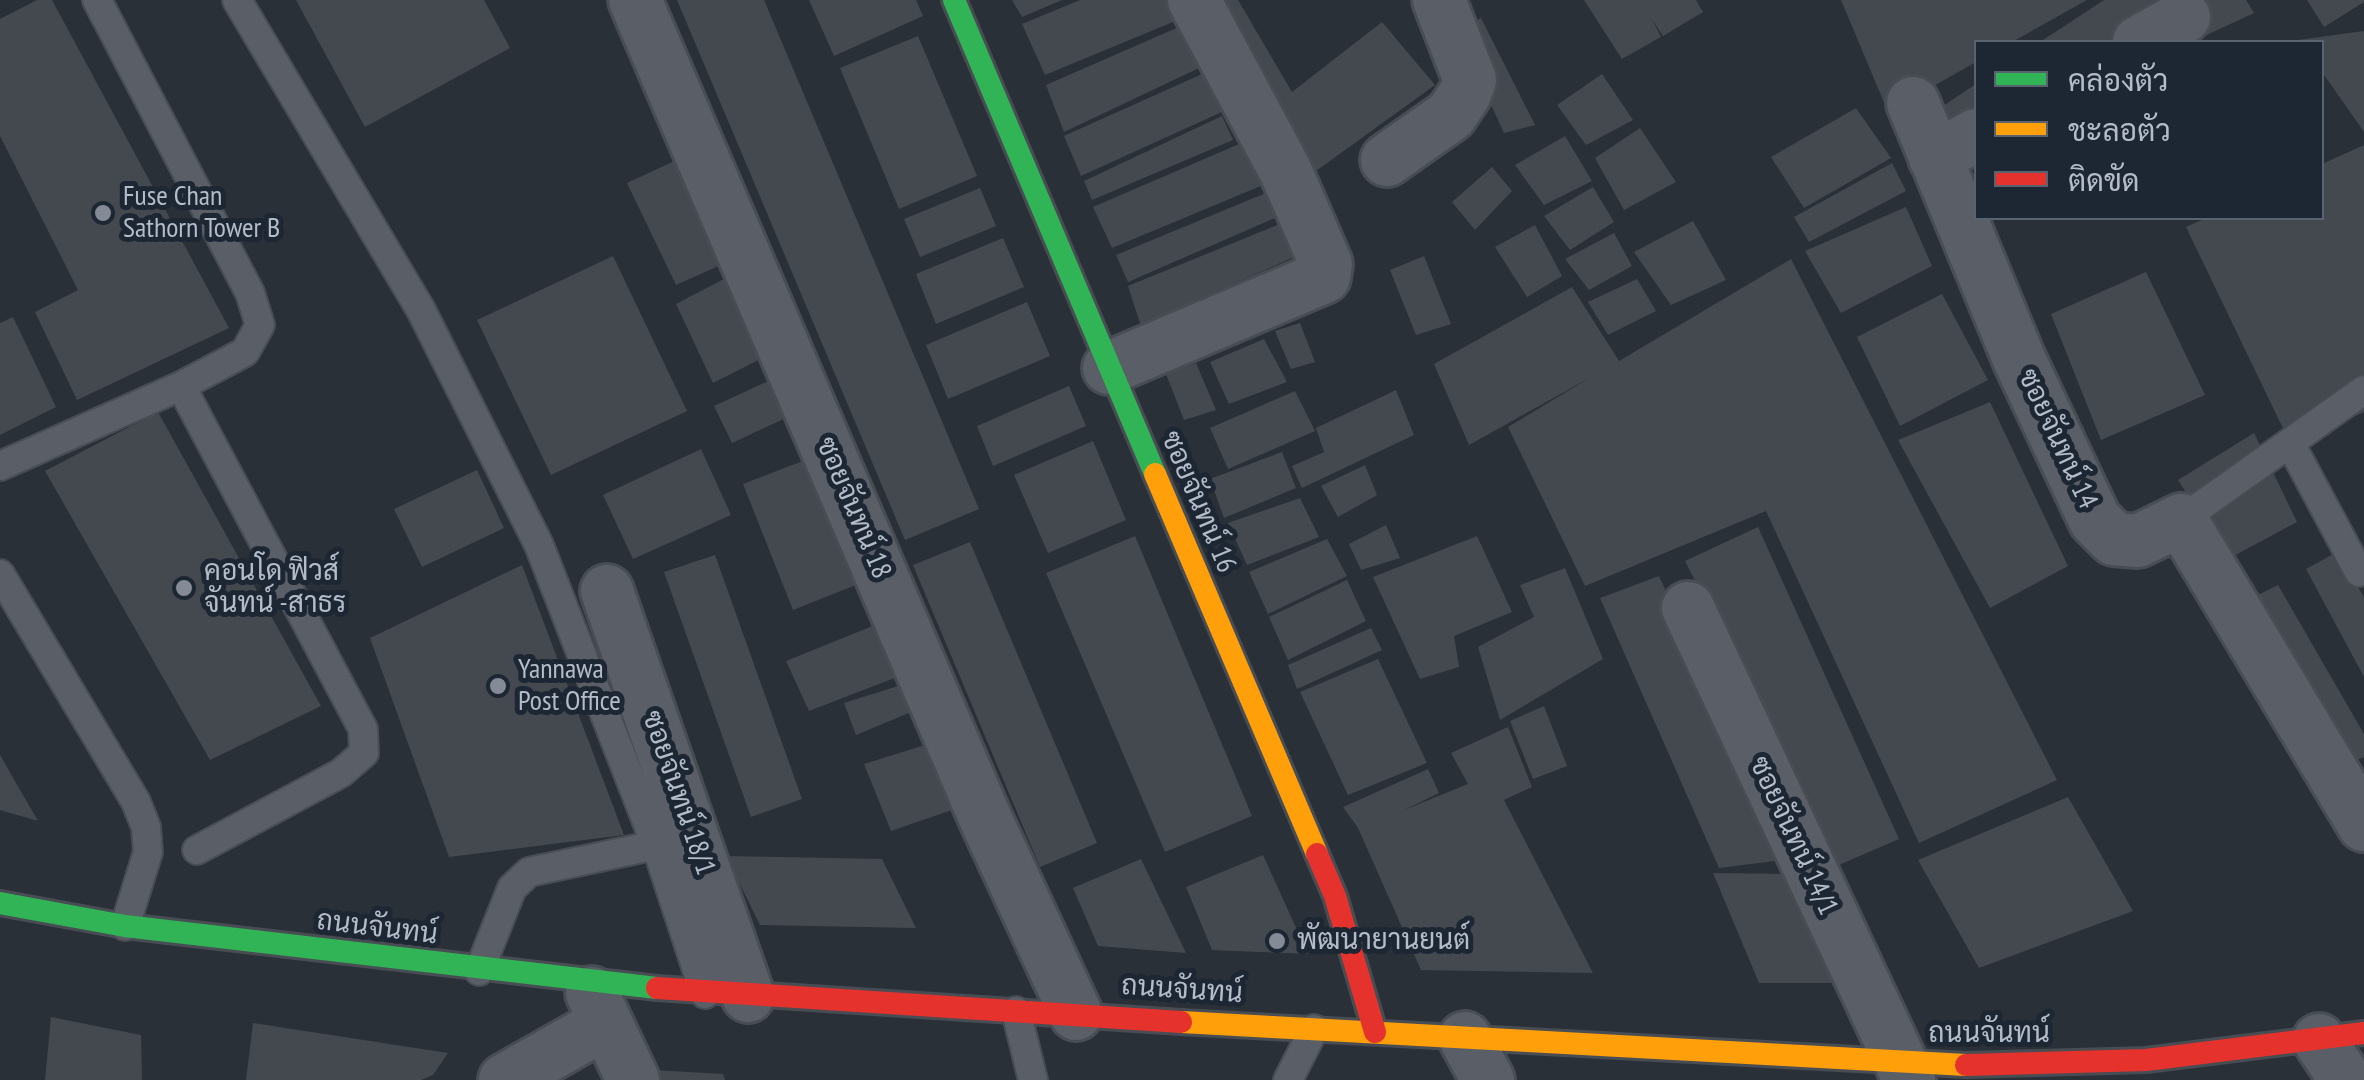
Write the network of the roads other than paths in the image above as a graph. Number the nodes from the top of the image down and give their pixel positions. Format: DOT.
graph roads {
  1 [pos="97,0"];
  2 [pos="237,0"];
  3 [pos="635,0"];
  4 [pos="954,0"];
  5 [pos="1194,0"];
  6 [pos="1439,0"];
  7 [pos="2184,17"];
  8 [pos="2144,40"];
  9 [pos="1913,103"];
  10 [pos="1956,146"];
  11 [pos="1387,160"];
  12 [pos="1974,207"];
  13 [pos="1978,220"];
  14 [pos="1109,368"];
  15 [pos="181,386"];
  16 [pos="2364,390"];
  17 [pos="2291,445"];
  18 [pos="0,466"];
  19 [pos="2181,520"];
  20 [pos="2359,572"];
  21 [pos="0,574"];
  22 [pos="607,590"];
  23 [pos="1688,608"];
  24 [pos="2364,825"];
  25 [pos="656,844"];
  26 [pos="197,850"];
  27 [pos="0,903"];
  28 [pos="126,926"];
  29 [pos="479,971"];
  30 [pos="726,995"];
  31 [pos="596,1003"];
  32 [pos="1016,1011"];
  33 [pos="1076,1014"];
  34 [pos="1314,1029"];
  35 [pos="1375,1032"];
  36 [pos="2343,1051"];
  37 [pos="1476,1059"];
  38 [pos="1683,1065"];
  39 [pos="2151,1070"];
  40 [pos="1904,1072"];
  41 [pos="505,1080"];
  42 [pos="633,1080"];
  43 [pos="1034,1080"];
  44 [pos="1288,1080"];
  1 -- 15 [label="lane"];
  2 -- 25 [label="lane"];
  3 -- 33 [label="street, ซอยจันทน์ 18"];
  4 -- 14 [label="main road, ซอยจันทน์ 16"];
  5 -- 14 [label="street"];
  6 -- 11 [label="street"];
  7 -- 8 [label="street"];
  9 -- 10 [label="street, ซอยจันทน์ 14"];
  10 -- 12 [label="street, ซอยจันทน์ 14"];
  13 -- 19 [label="street, ซอยจันทน์ 14"];
  14 -- 35 [label="main road, ซอยจันทน์ 16"];
  15 -- 18 [label="lane"];
  15 -- 26 [label="lane"];
  16 -- 17 [label="lane"];
  17 -- 19 [label="lane"];
  17 -- 20 [label="lane"];
  19 -- 24 [label="street"];
  21 -- 28 [label="lane"];
  22 -- 30 [label="street, ซอยจันทน์ 18/1"];
  23 -- 40 [label="street, ซอยจันทน์ 14/1"];
  25 -- 29 [label="lane"];
  25 -- 30 [label="lane"];
  27 -- 28 [label="main road, ถนนจันทน์"];
  28 -- 29 [label="main road, ถนนจันทน์"];
  29 -- 31 [label="main road, ถนนจันทน์"];
  30 -- 31 [label="main road, ถนนจันทน์"];
  30 -- 32 [label="main road, ถนนจันทน์"];
  31 -- 41 [label="street"];
  31 -- 42 [label="street"];
  32 -- 33 [label="main road, ถนนจันทน์"];
  32 -- 43 [label="lane"];
  33 -- 34 [label="main road, ถนนจันทน์"];
  34 -- 35 [label="main road, ถนนจันทน์"];
  34 -- 44 [label="lane"];
  35 -- 37 [label="main road, ถนนจันทน์"];
  36 -- 39 [label="main road, ถนนจันทน์"];
  37 -- 38 [label="main road, ถนนจันทน์"];
  38 -- 40 [label="main road, ถนนจันทน์"];
  39 -- 40 [label="main road, ถนนจันทน์"];
}
